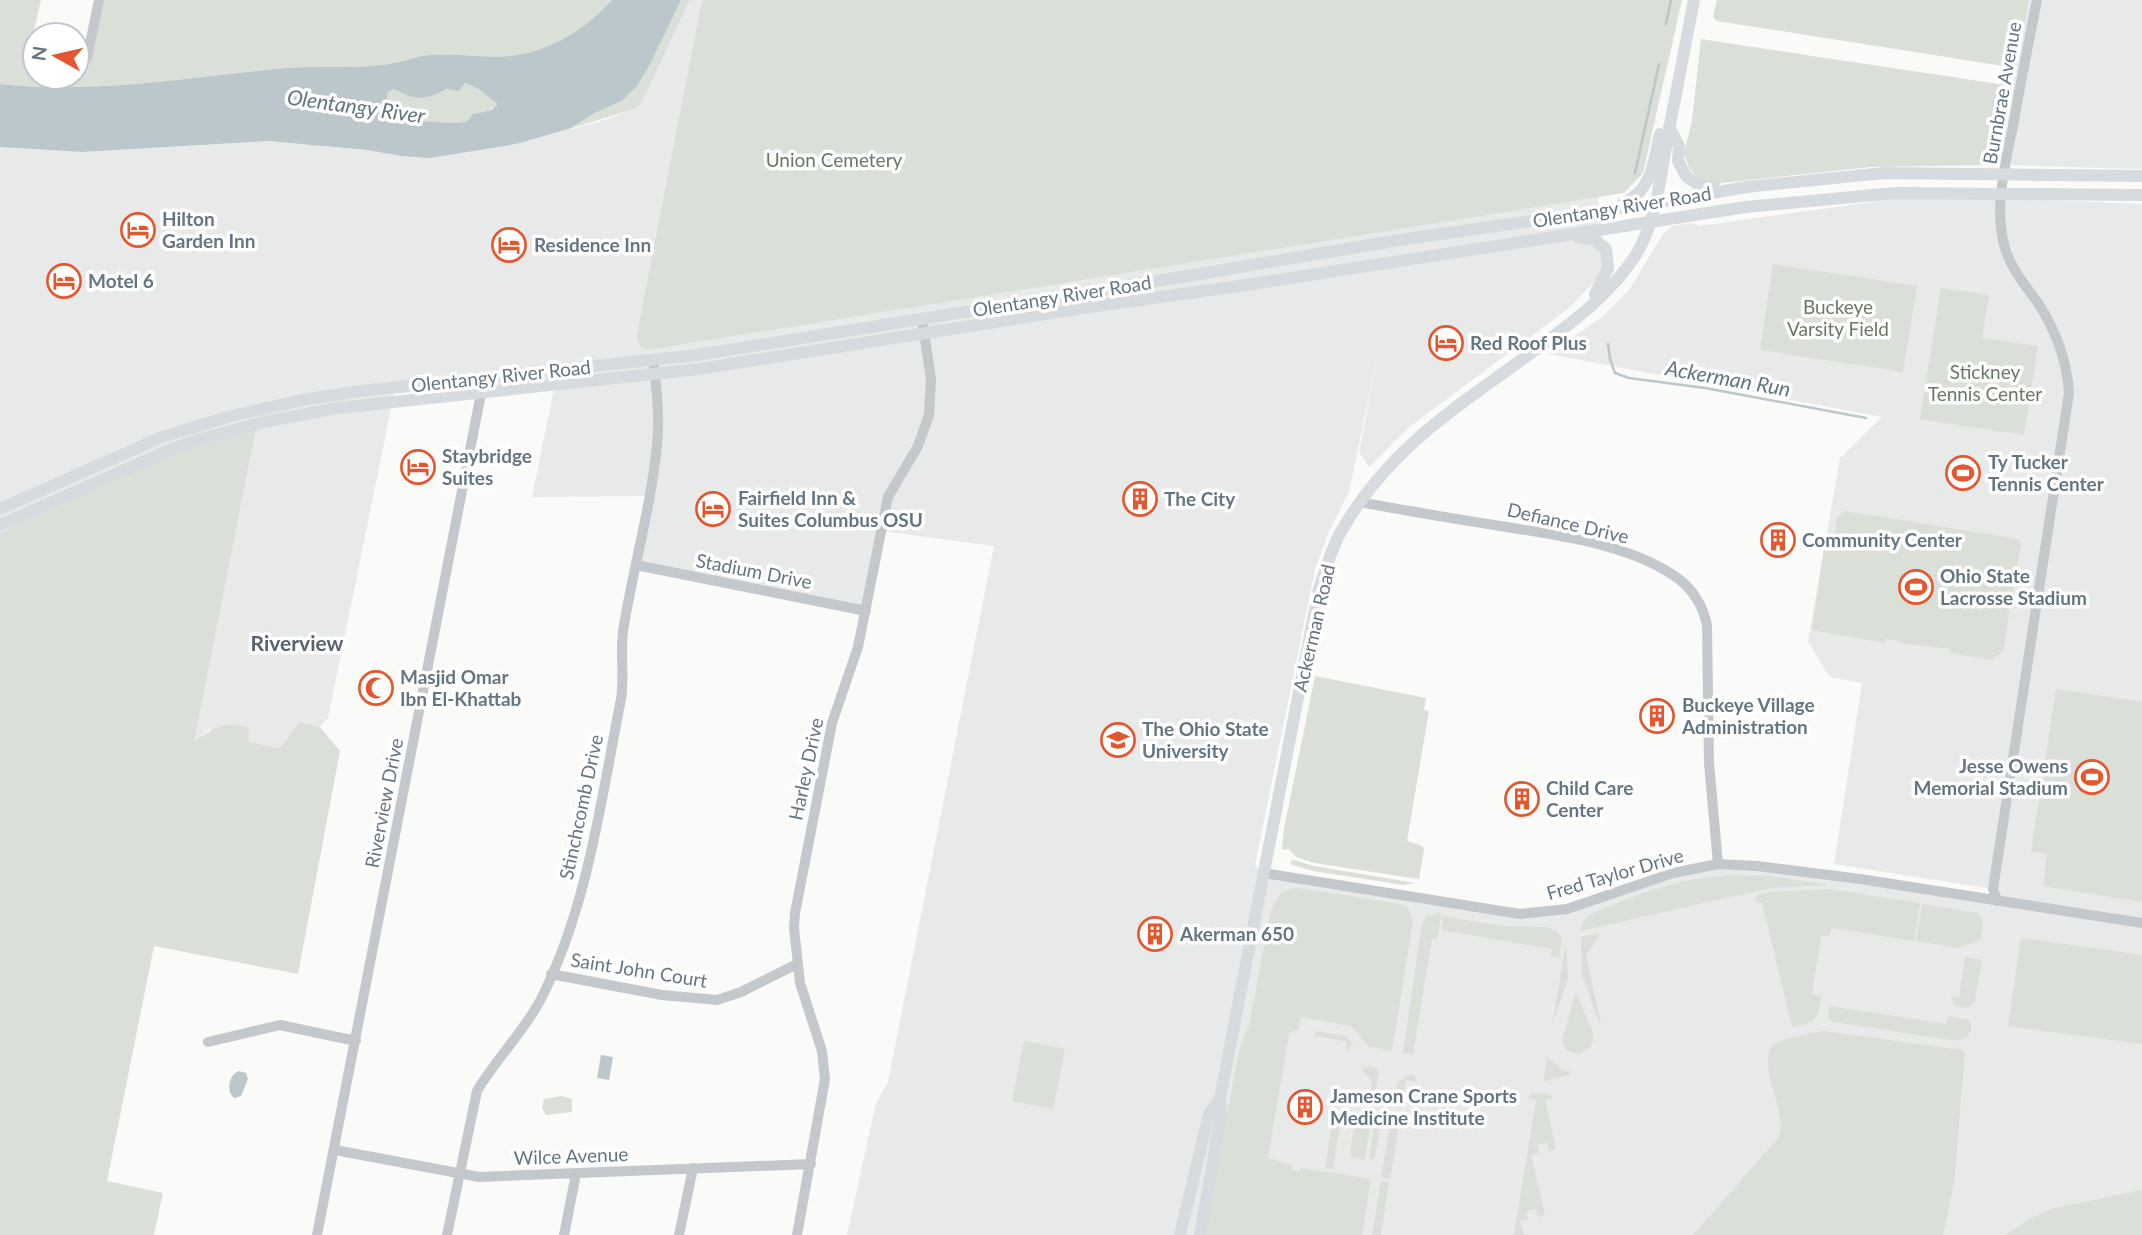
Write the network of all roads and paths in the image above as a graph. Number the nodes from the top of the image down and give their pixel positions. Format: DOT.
graph roads {
  1 [pos="99,0"];
  2 [pos="1694,0"];
  3 [pos="2037,0"];
  4 [pos="91,42"];
  5 [pos="1676,94"];
  6 [pos="1669,127"];
  7 [pos="2004,175"];
  8 [pos="2142,176"];
  9 [pos="1746,187"];
  10 [pos="2002,192"];
  11 [pos="2142,195"];
  12 [pos="1655,203"];
  13 [pos="1607,210"];
  14 [pos="1649,223"];
  15 [pos="1557,236"];
  16 [pos="1588,308"];
  17 [pos="922,319"];
  18 [pos="923,334"];
  19 [pos="653,360"];
  20 [pos="654,374"];
  21 [pos="484,378"];
  22 [pos="481,393"];
  23 [pos="21,500"];
  24 [pos="1360,502"];
  25 [pos="0,503"];
  26 [pos="0,509"];
  27 [pos="0,525"];
  28 [pos="636,565"];
  29 [pos="866,611"];
  30 [pos="1718,864"];
  31 [pos="1264,873"];
  32 [pos="1997,901"];
  33 [pos="2142,923"];
  34 [pos="797,964"];
  35 [pos="551,974"];
  36 [pos="356,1041"];
  37 [pos="208,1042"];
  38 [pos="1220,1098"];
  39 [pos="335,1150"];
  40 [pos="811,1164"];
  41 [pos="692,1168"];
  42 [pos="576,1174"];
  43 [pos="459,1175"];
  44 [pos="317,1235"];
  45 [pos="447,1235"];
  46 [pos="564,1235"];
  47 [pos="679,1235"];
  48 [pos="797,1235"];
  49 [pos="1180,1235"];
  50 [pos="1200,1235"];
  1 -- 4 [label="street"];
  2 -- 5 [label="main road"];
  3 -- 7 [label="street, Burnbrae Avenue"];
  5 -- 6 [label="main road, Ackerman Road"];
  5 -- 13 [label="main road"];
  6 -- 9 [label="main road"];
  6 -- 12 [label="main road, Ackerman Road"];
  7 -- 8 [label="main road, Olentangy River Road"];
  7 -- 9 [label="main road, Olentangy River Road"];
  7 -- 10 [label="street, Burnbrae Avenue"];
  9 -- 12 [label="main road, Olentangy River Road"];
  10 -- 11 [label="main road, Olentangy River Road"];
  10 -- 14 [label="main road, Olentangy River Road"];
  10 -- 32 [label="street, Burnbrae Avenue"];
  12 -- 13 [label="main road, Olentangy River Road"];
  12 -- 14 [label="main road, Ackerman Road"];
  13 -- 17 [label="main road, Olentangy River Road"];
  14 -- 15 [label="main road, Olentangy River Road"];
  14 -- 16 [label="main road, Ackerman Road"];
  15 -- 16 [label="main road"];
  15 -- 18 [label="main road, Olentangy River Road"];
  16 -- 24 [label="main road, Ackerman Road"];
  17 -- 18 [label="street, Harley Drive"];
  17 -- 19 [label="main road, Olentangy River Road"];
  18 -- 20 [label="main road, Olentangy River Road"];
  18 -- 29 [label="street, Harley Drive"];
  19 -- 20 [label="street, Stinchcomb Drive"];
  19 -- 21 [label="main road, Olentangy River Road"];
  20 -- 22 [label="main road, Olentangy River Road"];
  20 -- 28 [label="street, Stinchcomb Drive"];
  21 -- 22 [label="street, Riverview Drive"];
  21 -- 23 [label="main road, Olentangy River Road"];
  22 -- 27 [label="main road, Olentangy River Road"];
  22 -- 36 [label="street, Riverview Drive"];
  23 -- 25 [label="main road"];
  23 -- 26 [label="main road, Olentangy River Road"];
  24 -- 30 [label="street, Defiance Drive"];
  24 -- 31 [label="main road, Ackerman Road"];
  28 -- 29 [label="street, Stadium Drive"];
  28 -- 35 [label="street, Stinchcomb Drive"];
  29 -- 34 [label="street, Harley Drive"];
  30 -- 31 [label="street, Fred Taylor Drive"];
  30 -- 32 [label="street, Fred Taylor Drive"];
  31 -- 38 [label="main road, Ackerman Road"];
  32 -- 33 [label="street, Fred Taylor Drive"];
  34 -- 35 [label="street, Saint John Court"];
  34 -- 40 [label="street, Harley Drive"];
  35 -- 43 [label="street, Stinchcomb Drive"];
  36 -- 37 [label="street"];
  36 -- 39 [label="street, Riverview Drive"];
  38 -- 49 [label="main road, Ackerman Road"];
  38 -- 50 [label="main road, Ackerman Road"];
  39 -- 43 [label="street, Wilce Avenue"];
  39 -- 44 [label="street, Riverview Drive"];
  40 -- 41 [label="street, Wilce Avenue"];
  40 -- 48 [label="street, Harley Drive"];
  41 -- 42 [label="street, Wilce Avenue"];
  41 -- 47 [label="street"];
  42 -- 43 [label="street, Wilce Avenue"];
  42 -- 46 [label="street"];
  43 -- 45 [label="street, Stinchcomb Drive"];
}
